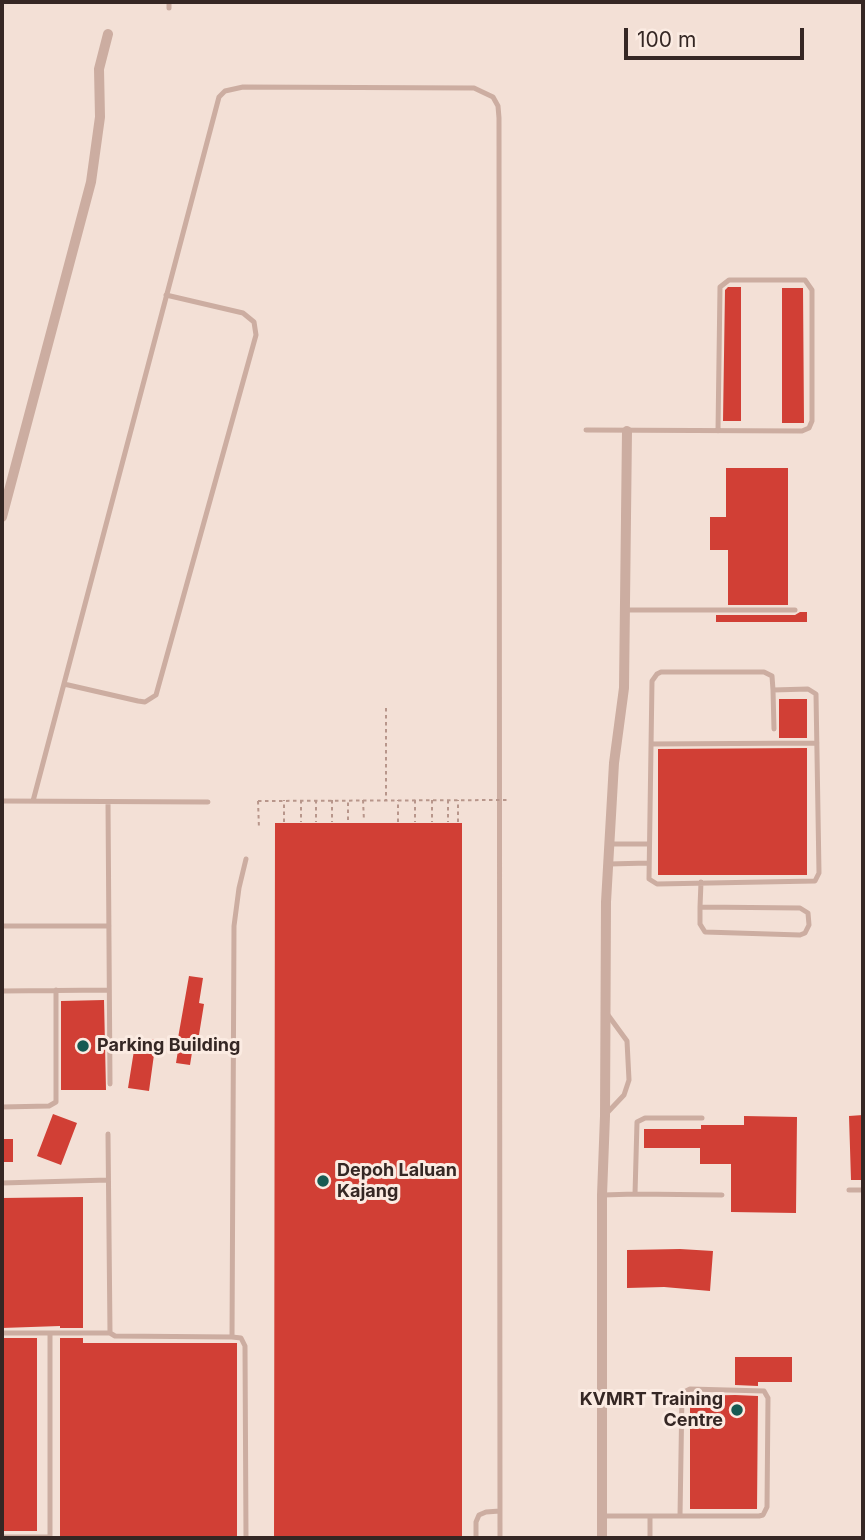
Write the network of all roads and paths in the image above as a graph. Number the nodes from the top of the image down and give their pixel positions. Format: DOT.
graph roads {
  1 [pos="108,34"];
  2 [pos="166,295"];
  3 [pos="586,430"];
  4 [pos="627,431"];
  5 [pos="718,431"];
  6 [pos="2,517"];
  7 [pos="626,610"];
  8 [pos="795,610"];
  9 [pos="64,684"];
  10 [pos="773,690"];
  11 [pos="386,708"];
  12 [pos="774,729"];
  13 [pos="817,743"];
  14 [pos="651,744"];
  15 [pos="284,800"];
  16 [pos="301,800"];
  17 [pos="316,800"];
  18 [pos="332,800"];
  19 [pos="348,800"];
  20 [pos="363,800"];
  21 [pos="386,800"];
  22 [pos="398,800"];
  23 [pos="415,800"];
  24 [pos="432,800"];
  25 [pos="448,800"];
  26 [pos="458,800"];
  27 [pos="508,800"];
  28 [pos="2,801"];
  29 [pos="33,801"];
  30 [pos="108,802"];
  31 [pos="208,802"];
  32 [pos="348,820"];
  33 [pos="363,821"];
  34 [pos="284,822"];
  35 [pos="301,822"];
  36 [pos="316,822"];
  37 [pos="332,822"];
  38 [pos="398,822"];
  39 [pos="415,822"];
  40 [pos="432,822"];
  41 [pos="448,822"];
  42 [pos="458,822"];
  43 [pos="259,829"];
  44 [pos="609,844"];
  45 [pos="649,845"];
  46 [pos="246,859"];
  47 [pos="648,863"];
  48 [pos="608,864"];
  49 [pos="701,882"];
  50 [pos="700,906"];
  51 [pos="2,926"];
  52 [pos="109,926"];
  53 [pos="56,990"];
  54 [pos="109,990"];
  55 [pos="2,991"];
  56 [pos="606,1013"];
  57 [pos="110,1084"];
  58 [pos="2,1107"];
  59 [pos="605,1116"];
  60 [pos="702,1118"];
  61 [pos="108,1133"];
  62 [pos="108,1180"];
  63 [pos="2,1183"];
  64 [pos="863,1190"];
  65 [pos="849,1191"];
  66 [pos="635,1194"];
  67 [pos="602,1195"];
  68 [pos="722,1195"];
  69 [pos="2,1333"];
  70 [pos="110,1333"];
  71 [pos="50,1334"];
  72 [pos="232,1337"];
  73 [pos="500,1511"];
  74 [pos="602,1516"];
  75 [pos="650,1516"];
  76 [pos="680,1516"];
  77 [pos="2,1537"];
  78 [pos="50,1538"];
  79 [pos="246,1538"];
  80 [pos="476,1538"];
  81 [pos="500,1538"];
  82 [pos="602,1538"];
  83 [pos="650,1538"];
  1 -- 6 [label="street"];
  2 -- 9 [label="lane"];
  2 -- 9 [label="lane"];
  2 -- 73 [label="lane"];
  3 -- 4 [label="lane"];
  4 -- 5 [label="lane"];
  4 -- 7 [label="street"];
  5 -- 5 [label="lane"];
  7 -- 8 [label="lane"];
  7 -- 44 [label="street"];
  9 -- 29 [label="lane"];
  10 -- 12 [label="lane"];
  10 -- 13 [label="lane"];
  10 -- 14 [label="lane"];
  11 -- 21 [label="path"];
  13 -- 14 [label="lane"];
  13 -- 49 [label="lane"];
  14 -- 45 [label="lane"];
  15 -- 16 [label="path, bridge"];
  15 -- 34 [label="path"];
  15 -- 43 [label="path, bridge"];
  16 -- 17 [label="path, bridge"];
  16 -- 35 [label="path"];
  17 -- 18 [label="path, bridge"];
  17 -- 36 [label="path"];
  18 -- 19 [label="path, bridge"];
  18 -- 37 [label="path"];
  19 -- 20 [label="path, bridge"];
  19 -- 32 [label="path"];
  20 -- 21 [label="path, bridge"];
  20 -- 33 [label="path"];
  21 -- 22 [label="path, bridge"];
  22 -- 23 [label="path, bridge"];
  22 -- 38 [label="path"];
  23 -- 24 [label="path, bridge"];
  23 -- 39 [label="path"];
  24 -- 25 [label="path, bridge"];
  24 -- 40 [label="path"];
  25 -- 26 [label="path, bridge"];
  25 -- 41 [label="path"];
  26 -- 27 [label="path, bridge"];
  26 -- 42 [label="path"];
  28 -- 29 [label="lane"];
  29 -- 30 [label="lane"];
  30 -- 31 [label="lane"];
  30 -- 52 [label="lane"];
  44 -- 45 [label="lane"];
  44 -- 48 [label="street"];
  45 -- 47 [label="lane"];
  46 -- 72 [label="lane"];
  47 -- 48 [label="lane"];
  47 -- 49 [label="lane"];
  48 -- 56 [label="street"];
  49 -- 50 [label="lane"];
  50 -- 50 [label="lane"];
  51 -- 52 [label="lane"];
  52 -- 54 [label="lane"];
  53 -- 54 [label="lane"];
  53 -- 55 [label="lane"];
  53 -- 58 [label="lane"];
  54 -- 57 [label="lane"];
  56 -- 59 [label="street"];
  56 -- 59 [label="lane"];
  59 -- 67 [label="street"];
  60 -- 66 [label="lane"];
  61 -- 62 [label="lane"];
  62 -- 63 [label="lane"];
  62 -- 70 [label="lane"];
  64 -- 65 [label="lane"];
  66 -- 67 [label="lane"];
  66 -- 68 [label="lane"];
  67 -- 74 [label="street"];
  69 -- 71 [label="lane"];
  70 -- 71 [label="lane"];
  70 -- 72 [label="lane"];
  71 -- 78 [label="lane"];
  72 -- 79 [label="lane"];
  73 -- 80 [label="lane"];
  73 -- 81 [label="lane"];
  74 -- 75 [label="lane"];
  74 -- 82 [label="street"];
  75 -- 76 [label="lane"];
  75 -- 83 [label="lane"];
  76 -- 76 [label="lane"];
  77 -- 78 [label="lane"];
}
